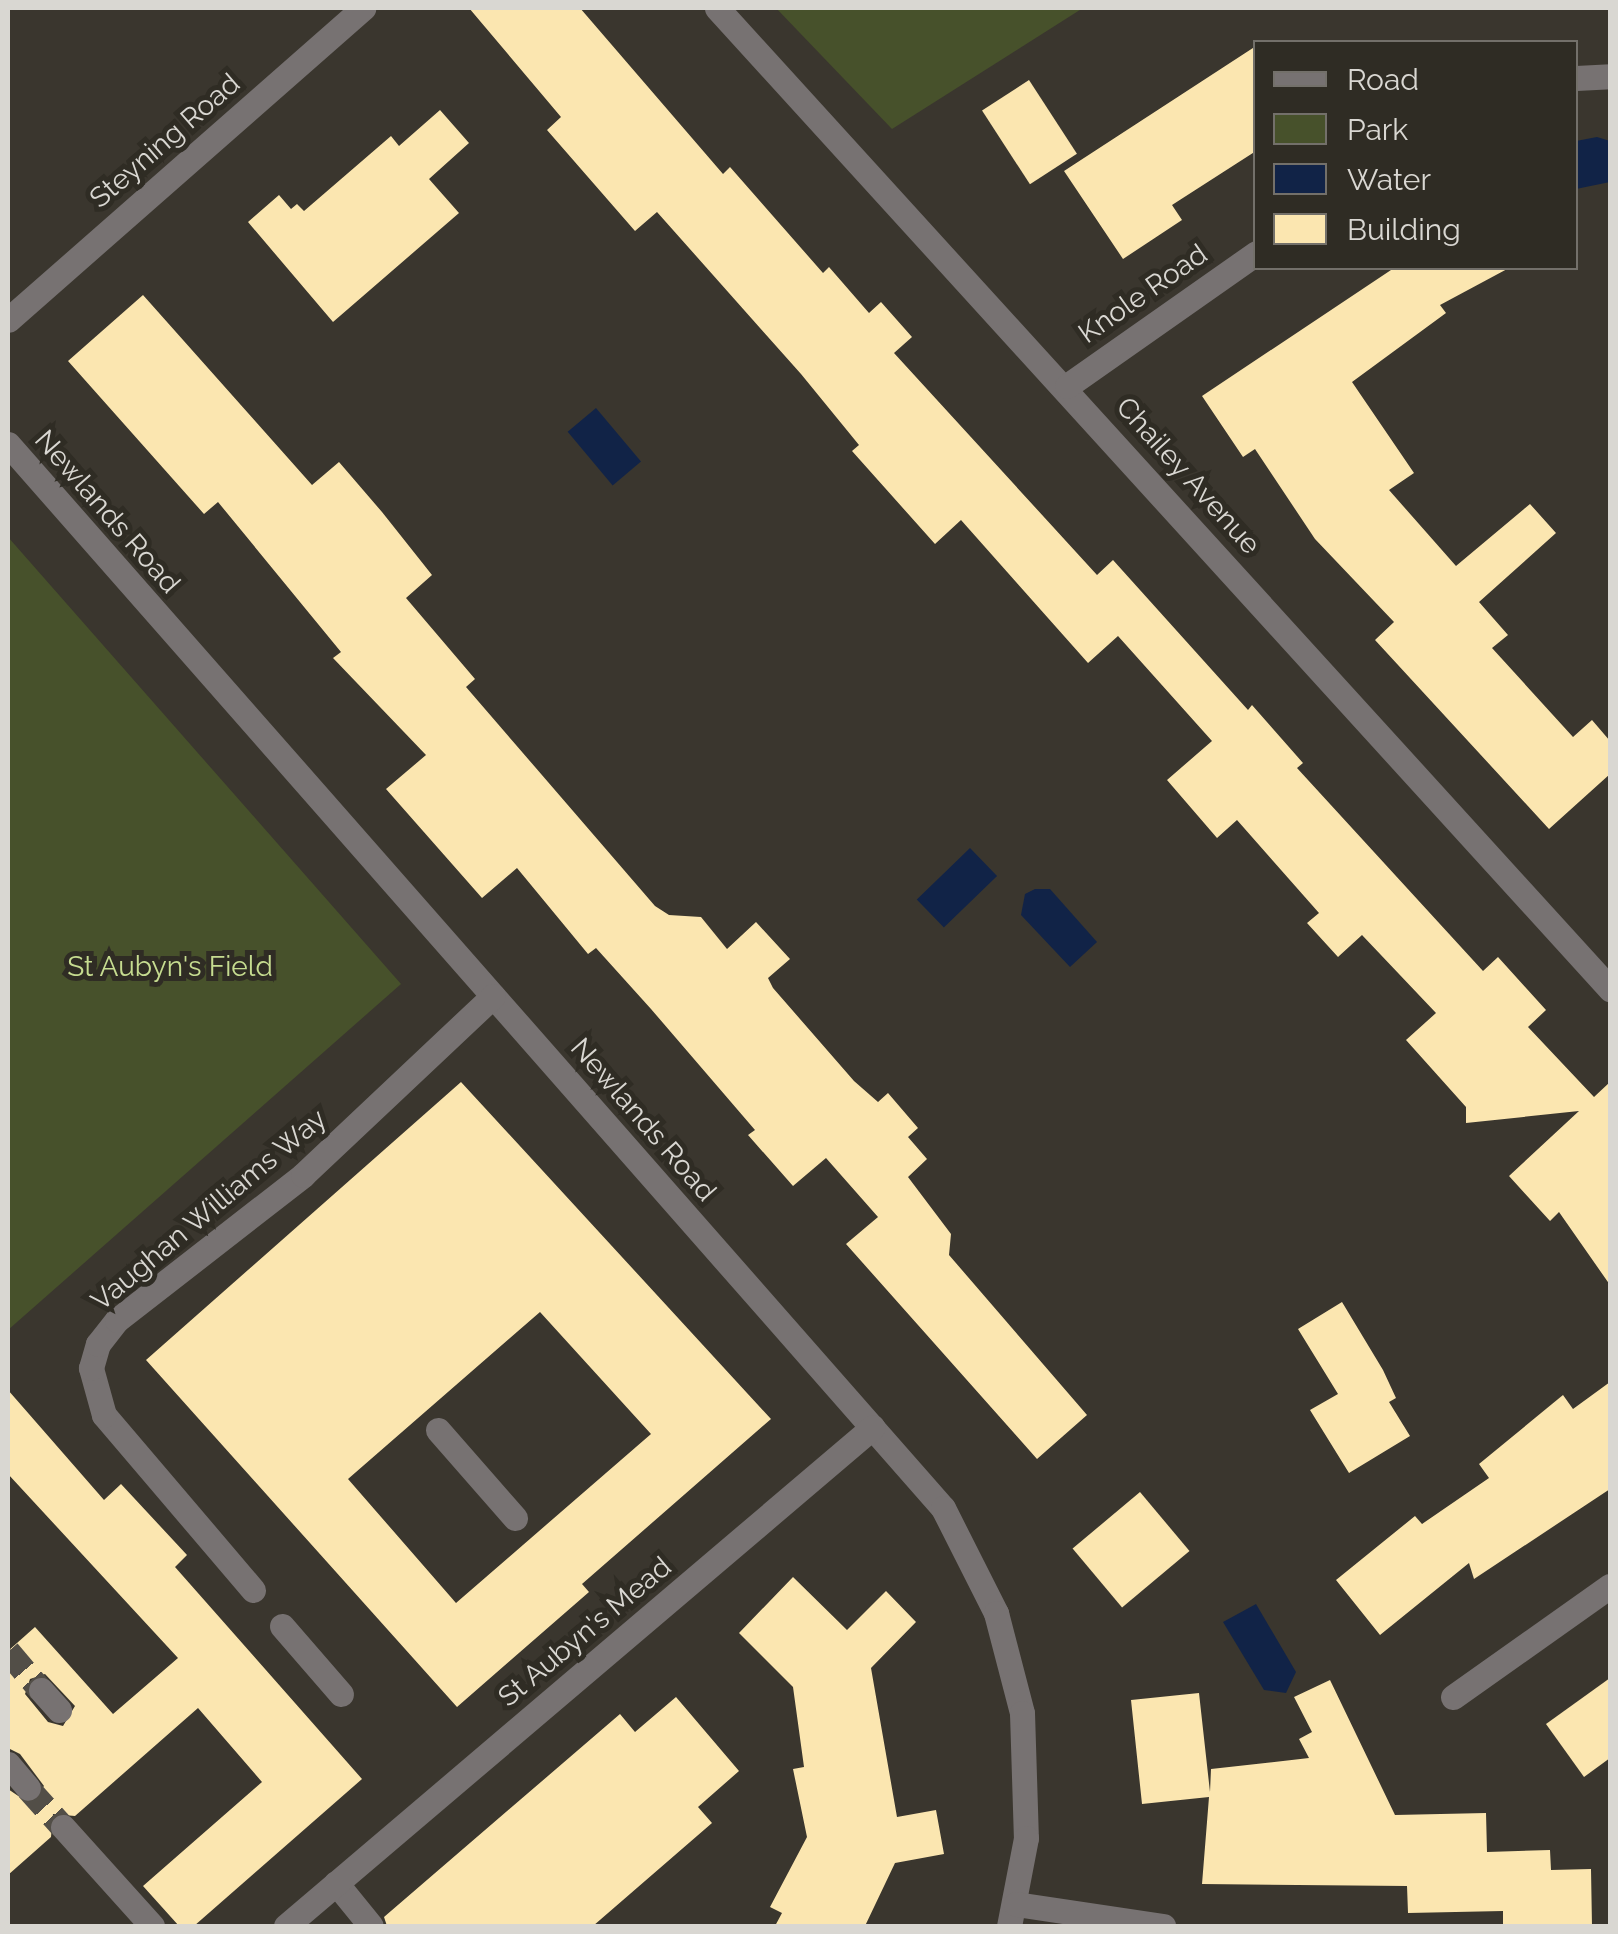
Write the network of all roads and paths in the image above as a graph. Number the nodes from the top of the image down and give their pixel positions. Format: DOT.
graph roads {
  1 [pos="362,8"];
  2 [pos="717,8"];
  3 [pos="1610,76"];
  4 [pos="1578,78"];
  5 [pos="1253,255"];
  6 [pos="8,320"];
  7 [pos="1067,386"];
  8 [pos="8,444"];
  9 [pos="1610,989"];
  10 [pos="493,996"];
  11 [pos="873,1427"];
  12 [pos="438,1430"];
  13 [pos="515,1518"];
  14 [pos="1610,1586"];
  15 [pos="254,1590"];
  16 [pos="282,1626"];
  17 [pos="42,1690"];
  18 [pos="341,1694"];
  19 [pos="1453,1696"];
  20 [pos="59,1710"];
  21 [pos="8,1764"];
  22 [pos="28,1788"];
  23 [pos="63,1827"];
  24 [pos="336,1883"];
  25 [pos="1012,1915"];
  26 [pos="152,1926"];
  27 [pos="286,1926"];
  28 [pos="370,1926"];
  29 [pos="1162,1926"];
  1 -- 6 [label="street, Steyning Road"];
  2 -- 7 [label="street, Chailey Avenue"];
  3 -- 4 [label="street"];
  5 -- 7 [label="street, Knole Road"];
  7 -- 9 [label="street, Chailey Avenue"];
  8 -- 10 [label="street, Newlands Road"];
  10 -- 11 [label="street, Newlands Road"];
  10 -- 15 [label="street, Vaughan Williams Way"];
  11 -- 24 [label="street, St Aubyn's Mead"];
  11 -- 25 [label="street, Newlands Road"];
  12 -- 13 [label="street"];
  14 -- 19 [label="street"];
  16 -- 18 [label="street"];
  17 -- 20 [label="street"];
  21 -- 22 [label="street"];
  23 -- 26 [label="street"];
  24 -- 27 [label="street, St Aubyn's Mead"];
  24 -- 28 [label="street"];
  25 -- 29 [label="street"];
}
